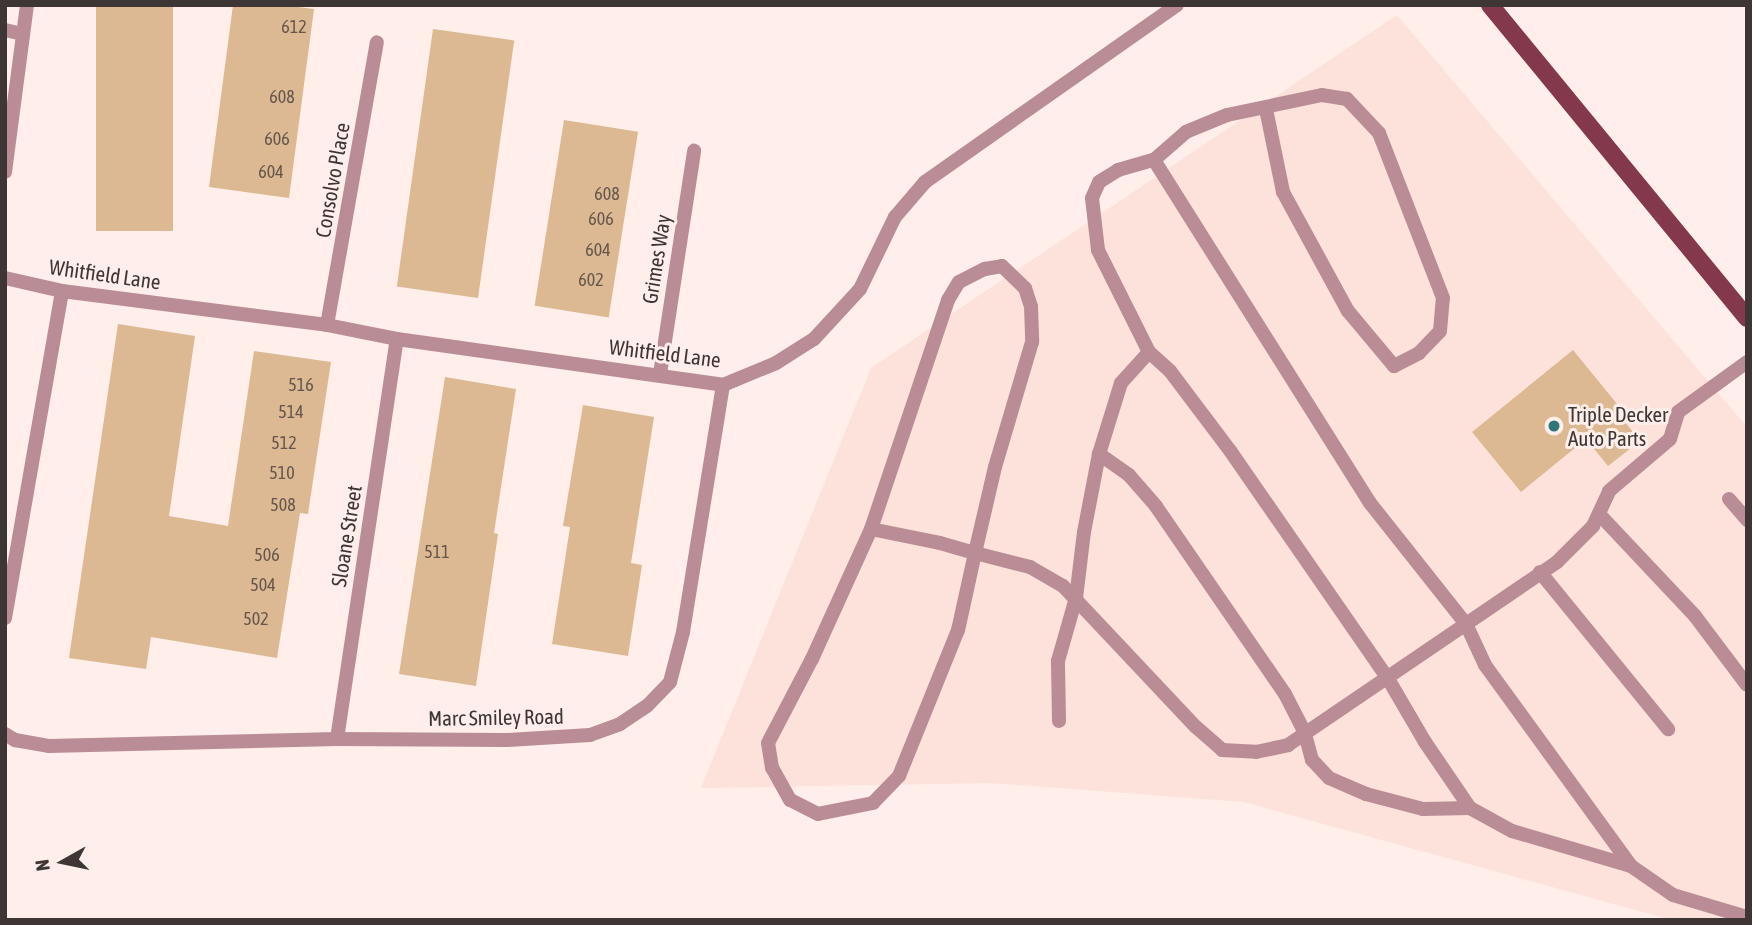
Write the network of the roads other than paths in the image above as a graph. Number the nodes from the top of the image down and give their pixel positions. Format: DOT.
graph roads {
  1 [pos="27,5"];
  2 [pos="1177,5"];
  3 [pos="1490,5"];
  4 [pos="5,30"];
  5 [pos="23,34"];
  6 [pos="377,42"];
  7 [pos="1266,109"];
  8 [pos="694,151"];
  9 [pos="1154,160"];
  10 [pos="5,172"];
  11 [pos="5,278"];
  12 [pos="62,291"];
  13 [pos="1747,318"];
  14 [pos="327,325"];
  15 [pos="397,339"];
  16 [pos="1149,352"];
  17 [pos="1747,362"];
  18 [pos="660,374"];
  19 [pos="723,385"];
  20 [pos="1099,453"];
  21 [pos="1729,499"];
  22 [pos="1599,514"];
  23 [pos="1747,520"];
  24 [pos="871,529"];
  25 [pos="975,552"];
  26 [pos="1540,572"];
  27 [pos="1076,598"];
  28 [pos="5,618"];
  29 [pos="1466,624"];
  30 [pos="1387,677"];
  31 [pos="1747,685"];
  32 [pos="1059,721"];
  33 [pos="1668,729"];
  34 [pos="1305,733"];
  35 [pos="5,734"];
  36 [pos="337,739"];
  37 [pos="1470,808"];
  38 [pos="1631,866"];
  39 [pos="1747,917"];
  1 -- 5 [label="street"];
  2 -- 19 [label="street, Whitfield Lane"];
  3 -- 13 [label="main road"];
  4 -- 5 [label="street"];
  5 -- 10 [label="street"];
  6 -- 14 [label="street, Consolvo Place"];
  7 -- 7 [label="street"];
  7 -- 9 [label="street"];
  8 -- 18 [label="street, Grimes Way"];
  9 -- 16 [label="street"];
  9 -- 29 [label="street"];
  11 -- 12 [label="street, Whitfield Lane"];
  12 -- 14 [label="street, Whitfield Lane"];
  12 -- 28 [label="street"];
  14 -- 15 [label="street, Whitfield Lane"];
  15 -- 18 [label="street, Whitfield Lane"];
  15 -- 36 [label="street, Sloane Street"];
  16 -- 20 [label="street"];
  16 -- 30 [label="street"];
  17 -- 22 [label="street"];
  18 -- 19 [label="street, Whitfield Lane"];
  19 -- 36 [label="street, Marc Smiley Road"];
  20 -- 27 [label="street"];
  20 -- 34 [label="street"];
  21 -- 23 [label="street"];
  22 -- 26 [label="street"];
  22 -- 31 [label="street"];
  24 -- 25 [label="street"];
  24 -- 25 [label="street"];
  24 -- 25 [label="street"];
  25 -- 27 [label="street"];
  26 -- 29 [label="street"];
  26 -- 33 [label="street"];
  27 -- 32 [label="street"];
  27 -- 34 [label="street"];
  29 -- 30 [label="street"];
  29 -- 38 [label="street"];
  30 -- 34 [label="street"];
  30 -- 37 [label="street"];
  34 -- 37 [label="street"];
  35 -- 36 [label="street, Marc Smiley Road"];
  37 -- 38 [label="street"];
  38 -- 39 [label="street"];
}
